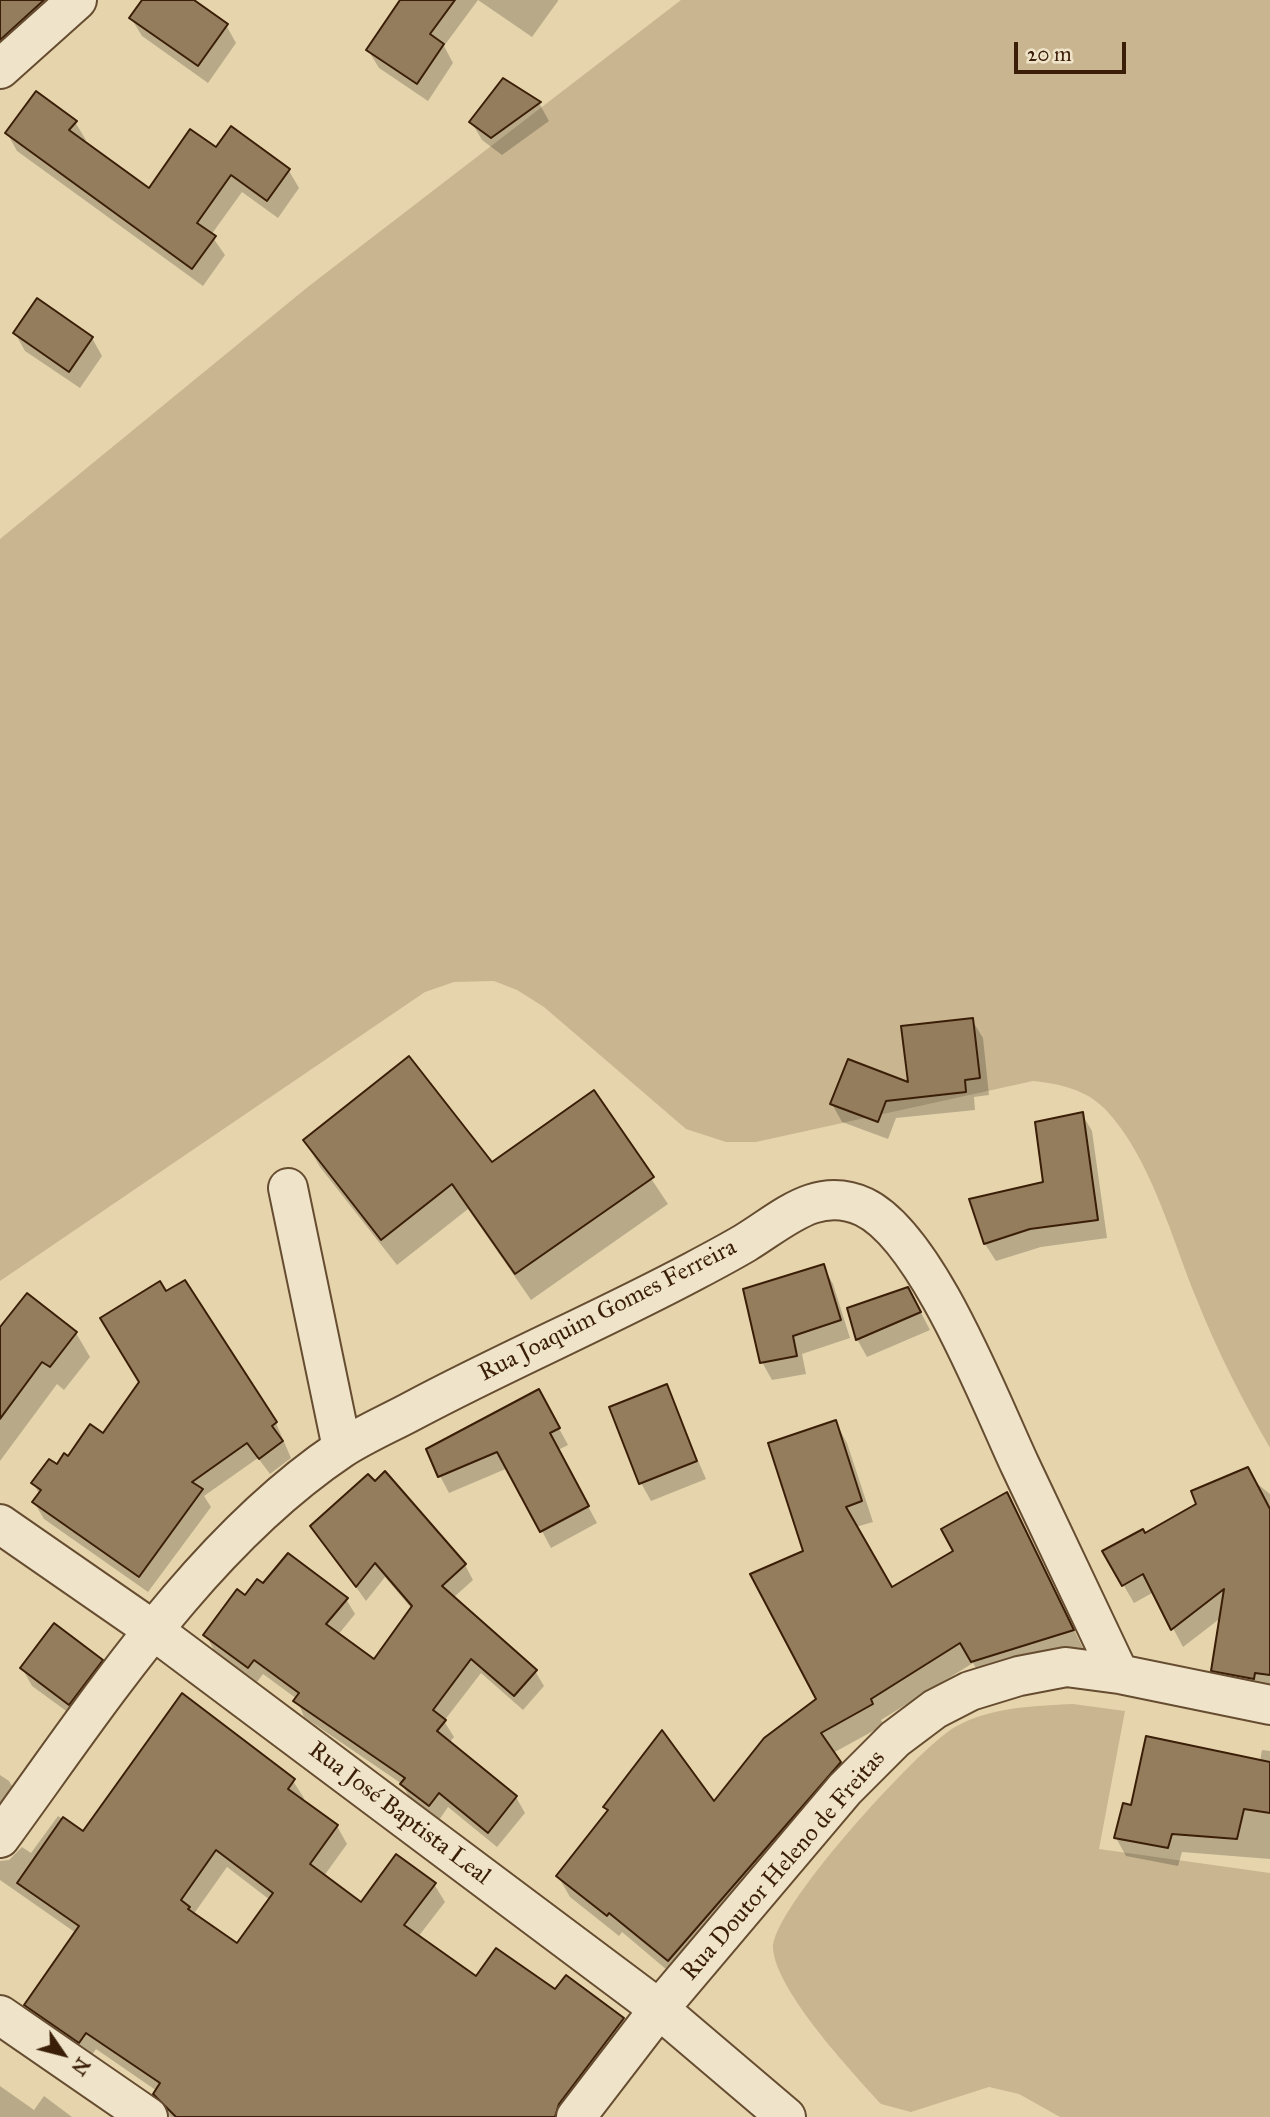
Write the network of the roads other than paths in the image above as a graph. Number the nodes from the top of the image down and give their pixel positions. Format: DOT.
graph roads {
  1 [pos="76,0"];
  2 [pos="0,69"];
  3 [pos="288,1188"];
  4 [pos="342,1448"];
  5 [pos="0,1524"];
  6 [pos="153,1630"];
  7 [pos="1119,1674"];
  8 [pos="1270,1705"];
  9 [pos="0,1838"];
  10 [pos="659,2009"];
  11 [pos="0,2015"];
  12 [pos="148,2117"];
  13 [pos="576,2117"];
  14 [pos="786,2117"];
  1 -- 2 [label="street"];
  3 -- 4 [label="street"];
  4 -- 6 [label="street, Rua Joaquim Gomes Ferreira"];
  4 -- 7 [label="street, Rua Joaquim Gomes Ferreira"];
  5 -- 6 [label="street, Rua José Baptista Leal"];
  6 -- 9 [label="street, Rua Joaquim Gomes Ferreira"];
  6 -- 10 [label="street, Rua José Baptista Leal"];
  7 -- 8 [label="street, Rua Doutor Heleno de Freitas"];
  7 -- 10 [label="street, Rua Doutor Heleno de Freitas"];
  10 -- 13 [label="street, Rua Doutor Heleno de Freitas"];
  10 -- 14 [label="street, Rua José Baptista Leal"];
  11 -- 12 [label="street"];
}
